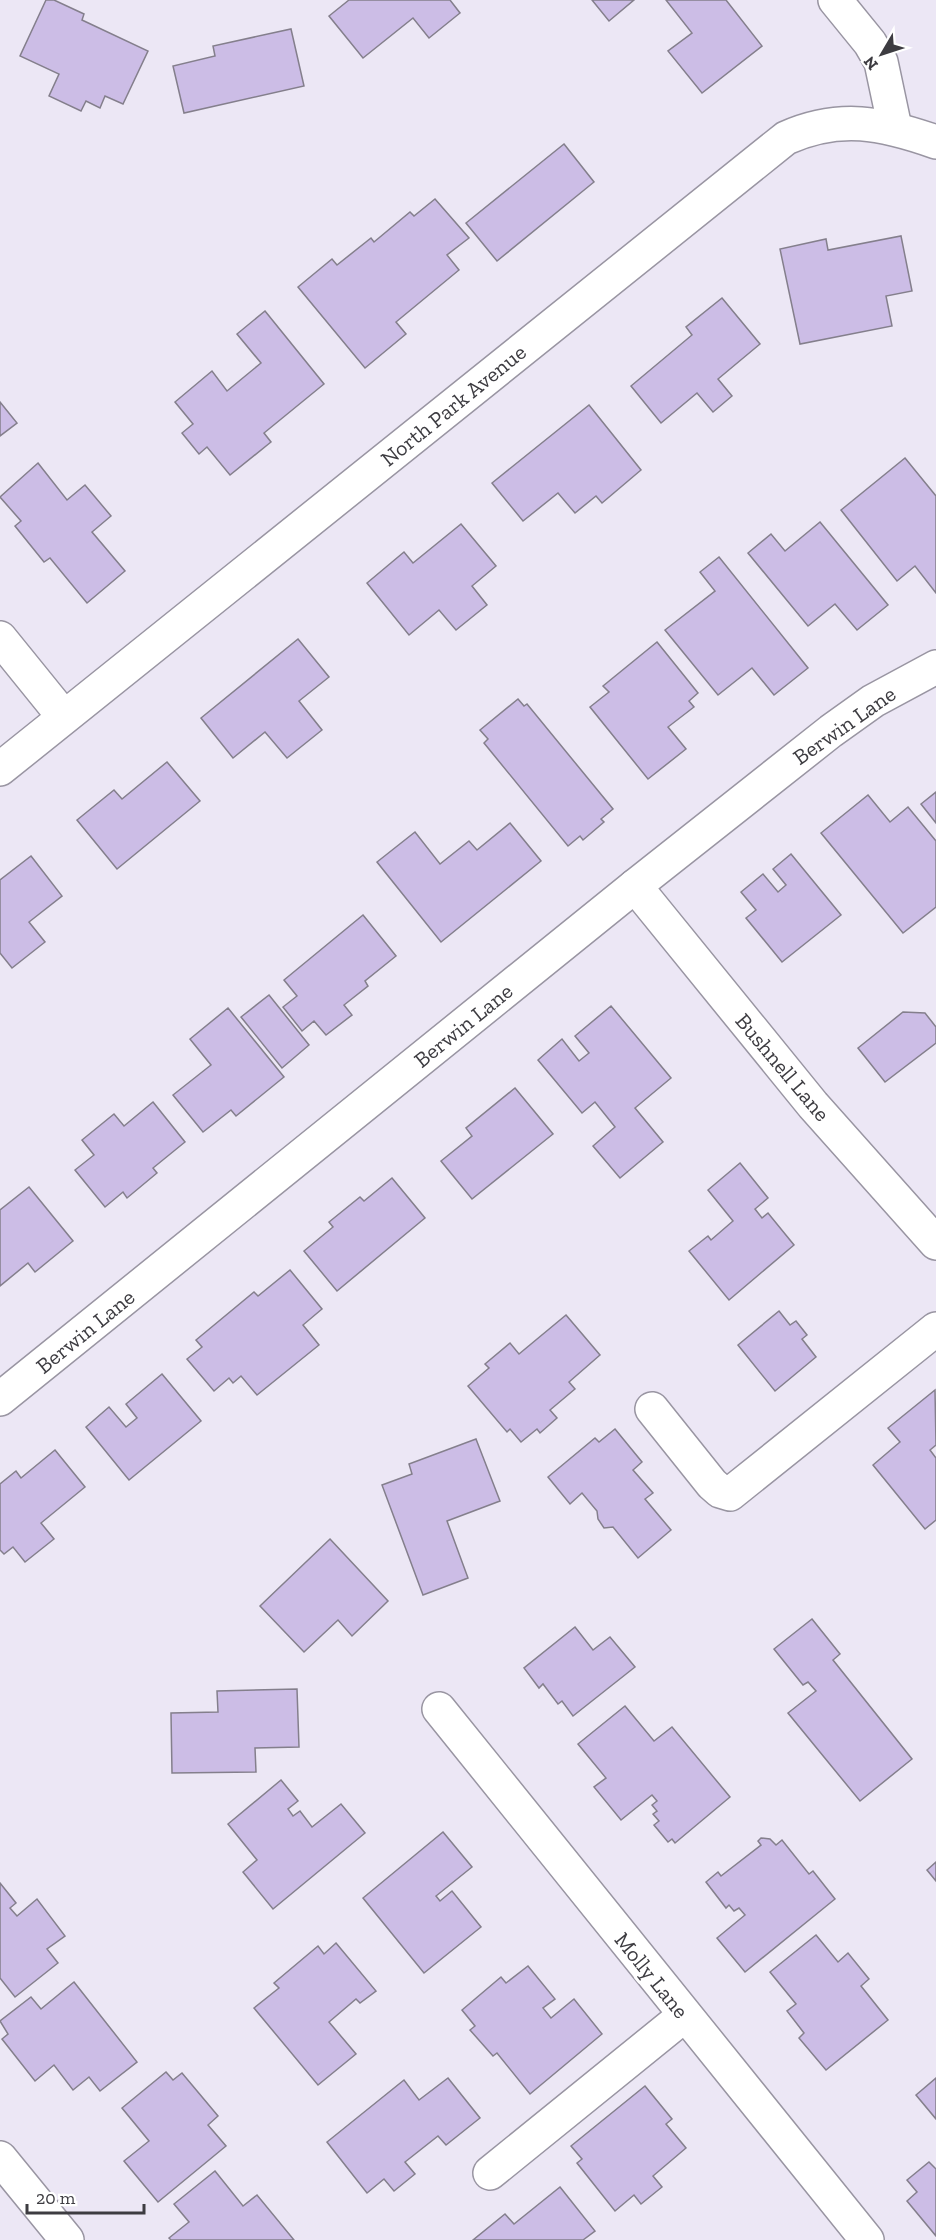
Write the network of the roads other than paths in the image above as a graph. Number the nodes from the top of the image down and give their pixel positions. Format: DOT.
graph roads {
  1 [pos="835,0"];
  2 [pos="895,128"];
  3 [pos="936,142"];
  4 [pos="0,638"];
  5 [pos="936,667"];
  6 [pos="64,717"];
  7 [pos="0,769"];
  8 [pos="635,886"];
  9 [pos="936,1244"];
  10 [pos="936,1329"];
  11 [pos="0,1399"];
  12 [pos="652,1409"];
  13 [pos="439,1709"];
  14 [pos="685,2015"];
  15 [pos="0,2158"];
  16 [pos="490,2173"];
  17 [pos="67,2240"];
  18 [pos="867,2240"];
  1 -- 2 [label="street"];
  2 -- 3 [label="street, North Park Avenue"];
  2 -- 6 [label="street, North Park Avenue"];
  4 -- 6 [label="street"];
  5 -- 8 [label="street, Berwin Lane"];
  6 -- 7 [label="street, North Park Avenue"];
  8 -- 9 [label="street, Bushnell Lane"];
  8 -- 11 [label="street, Berwin Lane"];
  10 -- 12 [label="street"];
  13 -- 14 [label="street, Molly Lane"];
  14 -- 16 [label="street"];
  14 -- 18 [label="street, Molly Lane"];
  15 -- 17 [label="street"];
}
